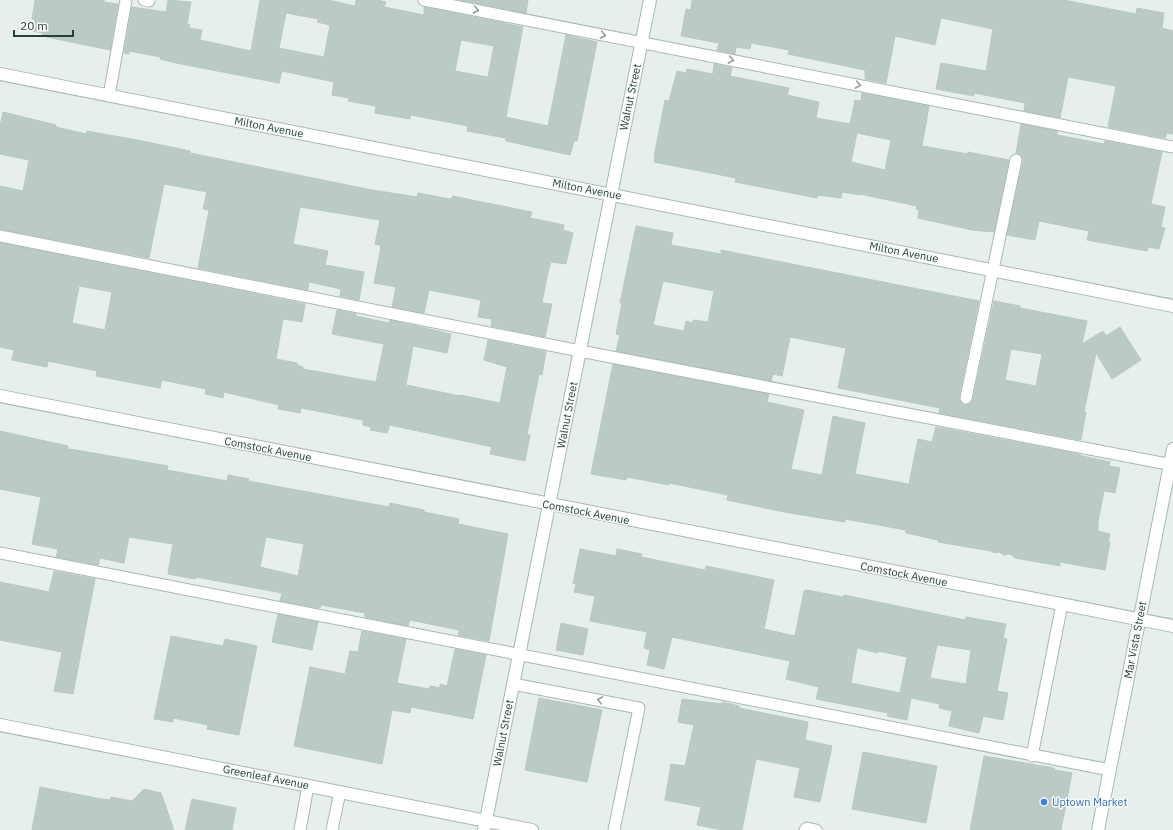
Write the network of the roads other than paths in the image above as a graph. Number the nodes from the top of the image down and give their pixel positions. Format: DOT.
graph roads {
  1 [pos="126,0"];
  2 [pos="424,0"];
  3 [pos="650,0"];
  4 [pos="641,43"];
  5 [pos="0,74"];
  6 [pos="109,96"];
  7 [pos="1173,147"];
  8 [pos="1016,160"];
  9 [pos="610,194"];
  10 [pos="0,236"];
  11 [pos="994,270"];
  12 [pos="1173,306"];
  13 [pos="580,351"];
  14 [pos="0,396"];
  15 [pos="966,398"];
  16 [pos="1173,450"];
  17 [pos="1172,464"];
  18 [pos="549,505"];
  19 [pos="0,553"];
  20 [pos="1062,604"];
  21 [pos="1138,619"];
  22 [pos="1173,626"];
  23 [pos="519,655"];
  24 [pos="513,684"];
  25 [pos="0,725"];
  26 [pos="1032,756"];
  27 [pos="1110,770"];
  28 [pos="308,786"];
  29 [pos="340,792"];
  30 [pos="485,825"];
  31 [pos="300,830"];
  32 [pos="332,830"];
  33 [pos="532,830"];
  34 [pos="614,830"];
  35 [pos="805,830"];
  36 [pos="816,830"];
  37 [pos="1098,830"];
  1 -- 6 [label="lane"];
  2 -- 4 [label="lane, one-way"];
  3 -- 4 [label="street, Walnut Street"];
  4 -- 7 [label="lane, one-way"];
  4 -- 9 [label="street, Walnut Street"];
  5 -- 6 [label="street, Milton Avenue"];
  6 -- 9 [label="street, Milton Avenue"];
  8 -- 11 [label="lane"];
  9 -- 11 [label="street, Milton Avenue"];
  9 -- 13 [label="street, Walnut Street"];
  10 -- 13 [label="lane"];
  11 -- 12 [label="street, Milton Avenue"];
  11 -- 15 [label="lane"];
  13 -- 17 [label="lane"];
  13 -- 18 [label="street, Walnut Street"];
  14 -- 18 [label="street, Comstock Avenue"];
  16 -- 17 [label="street, Mar Vista Street"];
  17 -- 21 [label="street, Mar Vista Street"];
  18 -- 20 [label="street, Comstock Avenue"];
  18 -- 23 [label="street, Walnut Street"];
  19 -- 23 [label="lane"];
  20 -- 21 [label="street, Comstock Avenue"];
  20 -- 26 [label="lane"];
  21 -- 22 [label="street, Comstock Avenue"];
  21 -- 27 [label="street, Mar Vista Street"];
  23 -- 24 [label="street, Walnut Street"];
  23 -- 26 [label="lane"];
  24 -- 30 [label="street, Walnut Street"];
  34 -- 24 [label="lane, one-way"];
  25 -- 28 [label="street, Greenleaf Avenue"];
  26 -- 27 [label="lane"];
  27 -- 37 [label="street, Mar Vista Street"];
  28 -- 29 [label="street, Greenleaf Avenue"];
  28 -- 31 [label="lane"];
  29 -- 30 [label="street, Greenleaf Avenue"];
  29 -- 32 [label="lane"];
  30 -- 33 [label="street, Greenleaf Avenue"];
  35 -- 36 [label="lane"];
}
